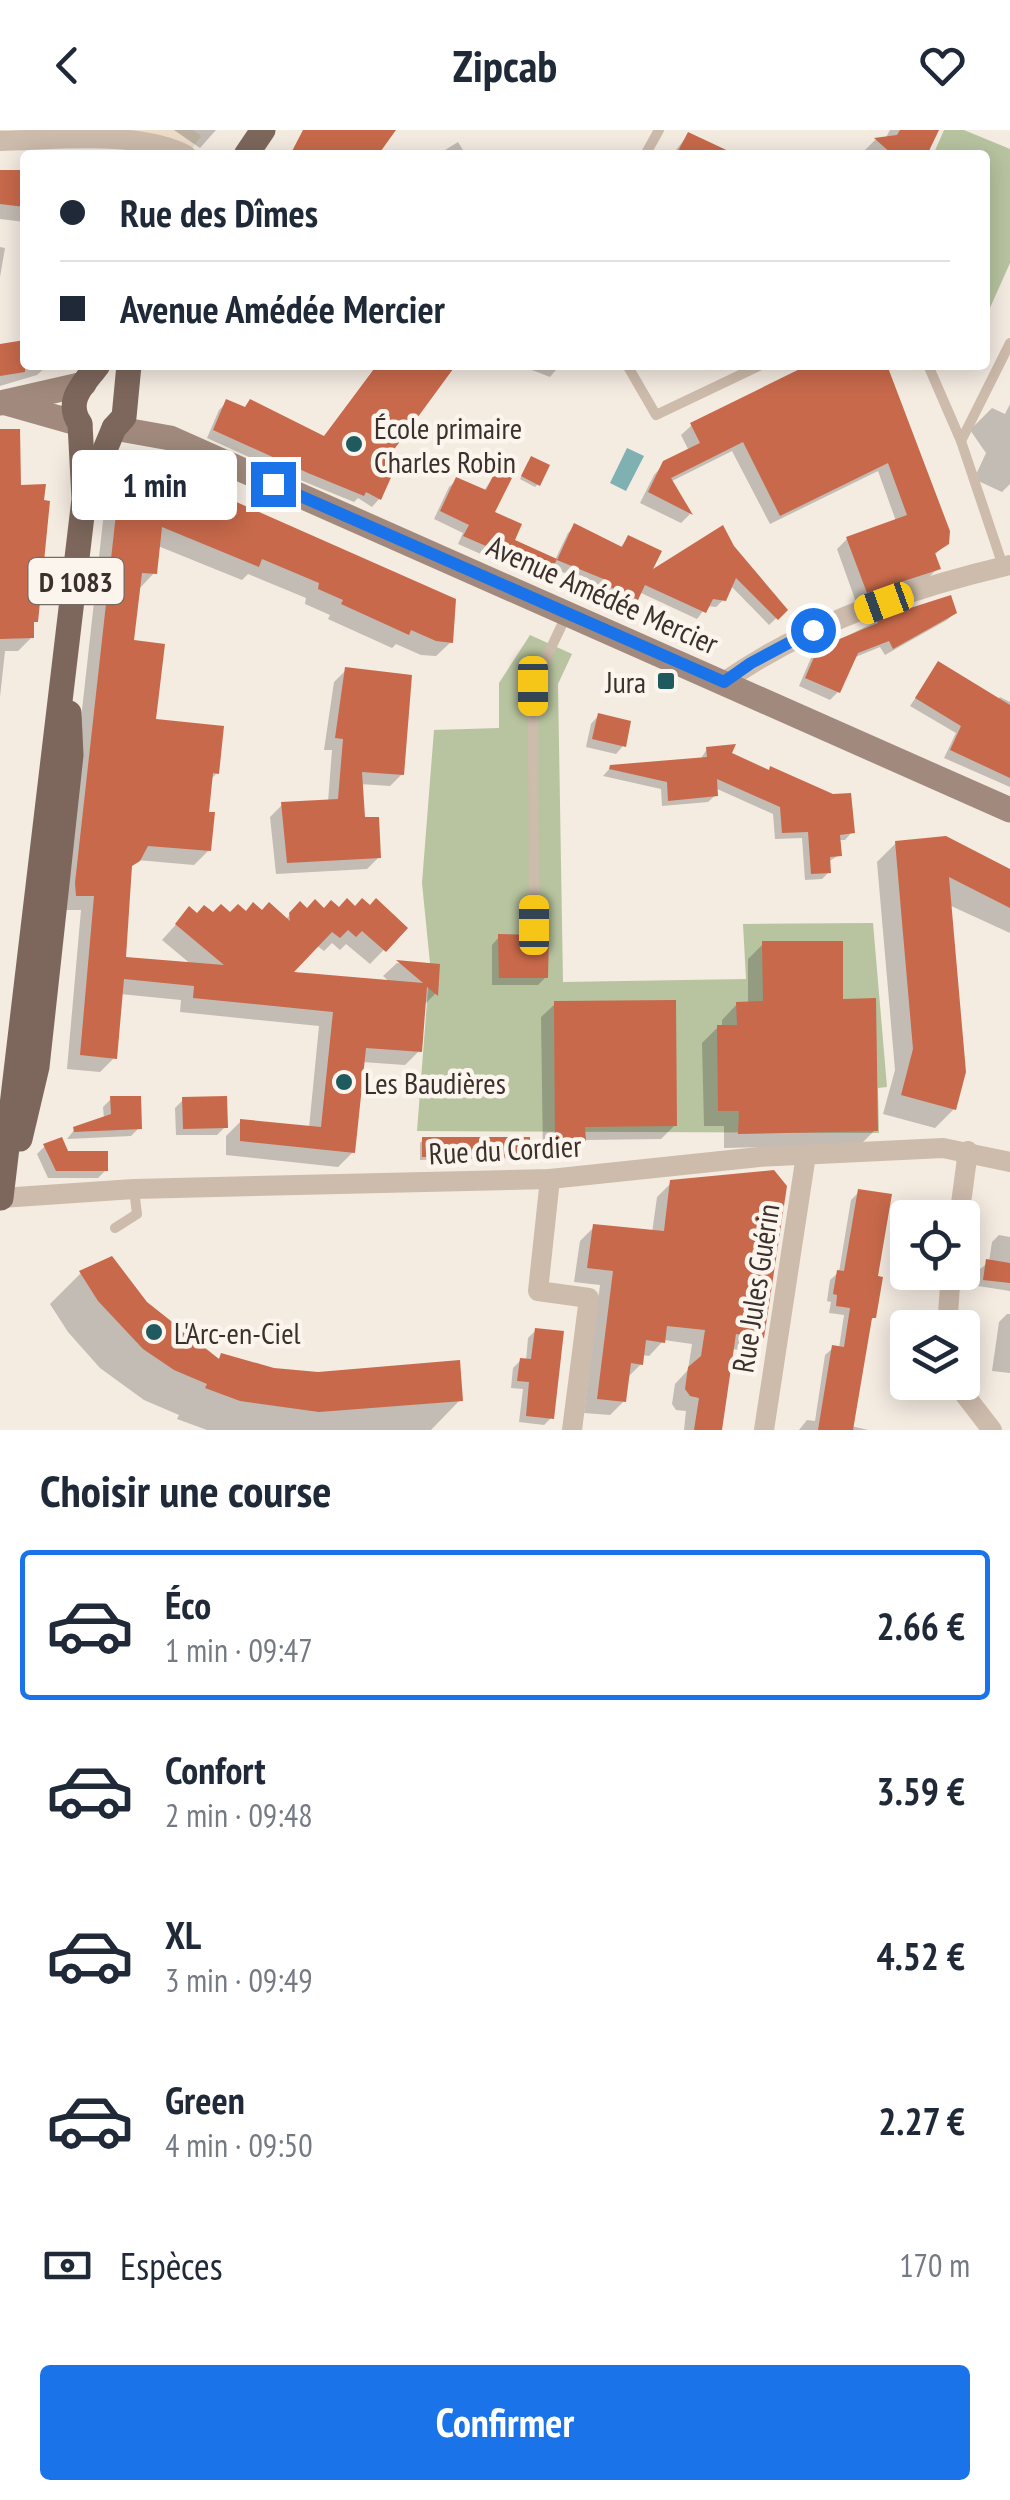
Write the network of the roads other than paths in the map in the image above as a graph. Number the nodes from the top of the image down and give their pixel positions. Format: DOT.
graph roads {
  1 [pos="0,141"];
  2 [pos="177,150"];
  3 [pos="1010,343"];
  4 [pos="128,370"];
  5 [pos="631,370"];
  6 [pos="750,370"];
  7 [pos="930,370"];
  8 [pos="91,375"];
  9 [pos="124,396"];
  10 [pos="3,403"];
  11 [pos="80,424"];
  12 [pos="114,428"];
  13 [pos="170,438"];
  14 [pos="961,441"];
  15 [pos="84,499"];
  16 [pos="1006,566"];
  17 [pos="568,614"];
  18 [pos="67,662"];
  19 [pos="724,682"];
  20 [pos="1010,810"];
  21 [pos="534,925"];
  22 [pos="9,1057"];
  23 [pos="968,1152"];
  24 [pos="806,1154"];
  25 [pos="3,1157"];
  26 [pos="1010,1162"];
  27 [pos="550,1180"];
  28 [pos="134,1188"];
  29 [pos="0,1199"];
  30 [pos="961,1200"];
  31 [pos="116,1228"];
  32 [pos="969,1400"];
  33 [pos="572,1430"];
  34 [pos="764,1430"];
  35 [pos="992,1430"];
  1 -- 2 [label="street"];
  3 -- 14 [label="lane"];
  4 -- 9 [label="main road, D 1083"];
  5 -- 6 [label="lane"];
  7 -- 14 [label="lane"];
  8 -- 9 [label="main road"];
  8 -- 10 [label="main road"];
  8 -- 11 [label="main road, D 1083"];
  9 -- 12 [label="main road, D 1083"];
  9 -- 13 [label="main road"];
  10 -- 11 [label="main road"];
  11 -- 12 [label="main road"];
  11 -- 15 [label="main road, D 1083"];
  12 -- 13 [label="main road"];
  12 -- 15 [label="main road, D 1083"];
  13 -- 17 [label="main road, Avenue Amédée Mercier"];
  14 -- 16 [label="lane"];
  15 -- 18 [label="main road, D 1083"];
  16 -- 19 [label="street"];
  17 -- 19 [label="main road, Avenue Amédée Mercier"];
  17 -- 21 [label="lane"];
  18 -- 22 [label="main road, D 1083"];
  18 -- 29 [label="main road, D 1083"];
  19 -- 20 [label="main road, Avenue Amédée Mercier"];
  22 -- 25 [label="main road, D 1083"];
  23 -- 24 [label="street, Rue du Cordier"];
  23 -- 26 [label="street, Rue du Cordier"];
  23 -- 30 [label="street"];
  24 -- 27 [label="street, Rue du Cordier"];
  24 -- 34 [label="street, Rue Jules Guérin"];
  25 -- 29 [label="main road, D 1083"];
  27 -- 28 [label="street, Rue du Cordier"];
  27 -- 33 [label="street"];
  28 -- 29 [label="street, Rue du Cordier"];
  28 -- 31 [label="lane"];
  32 -- 35 [label="street"];
}
